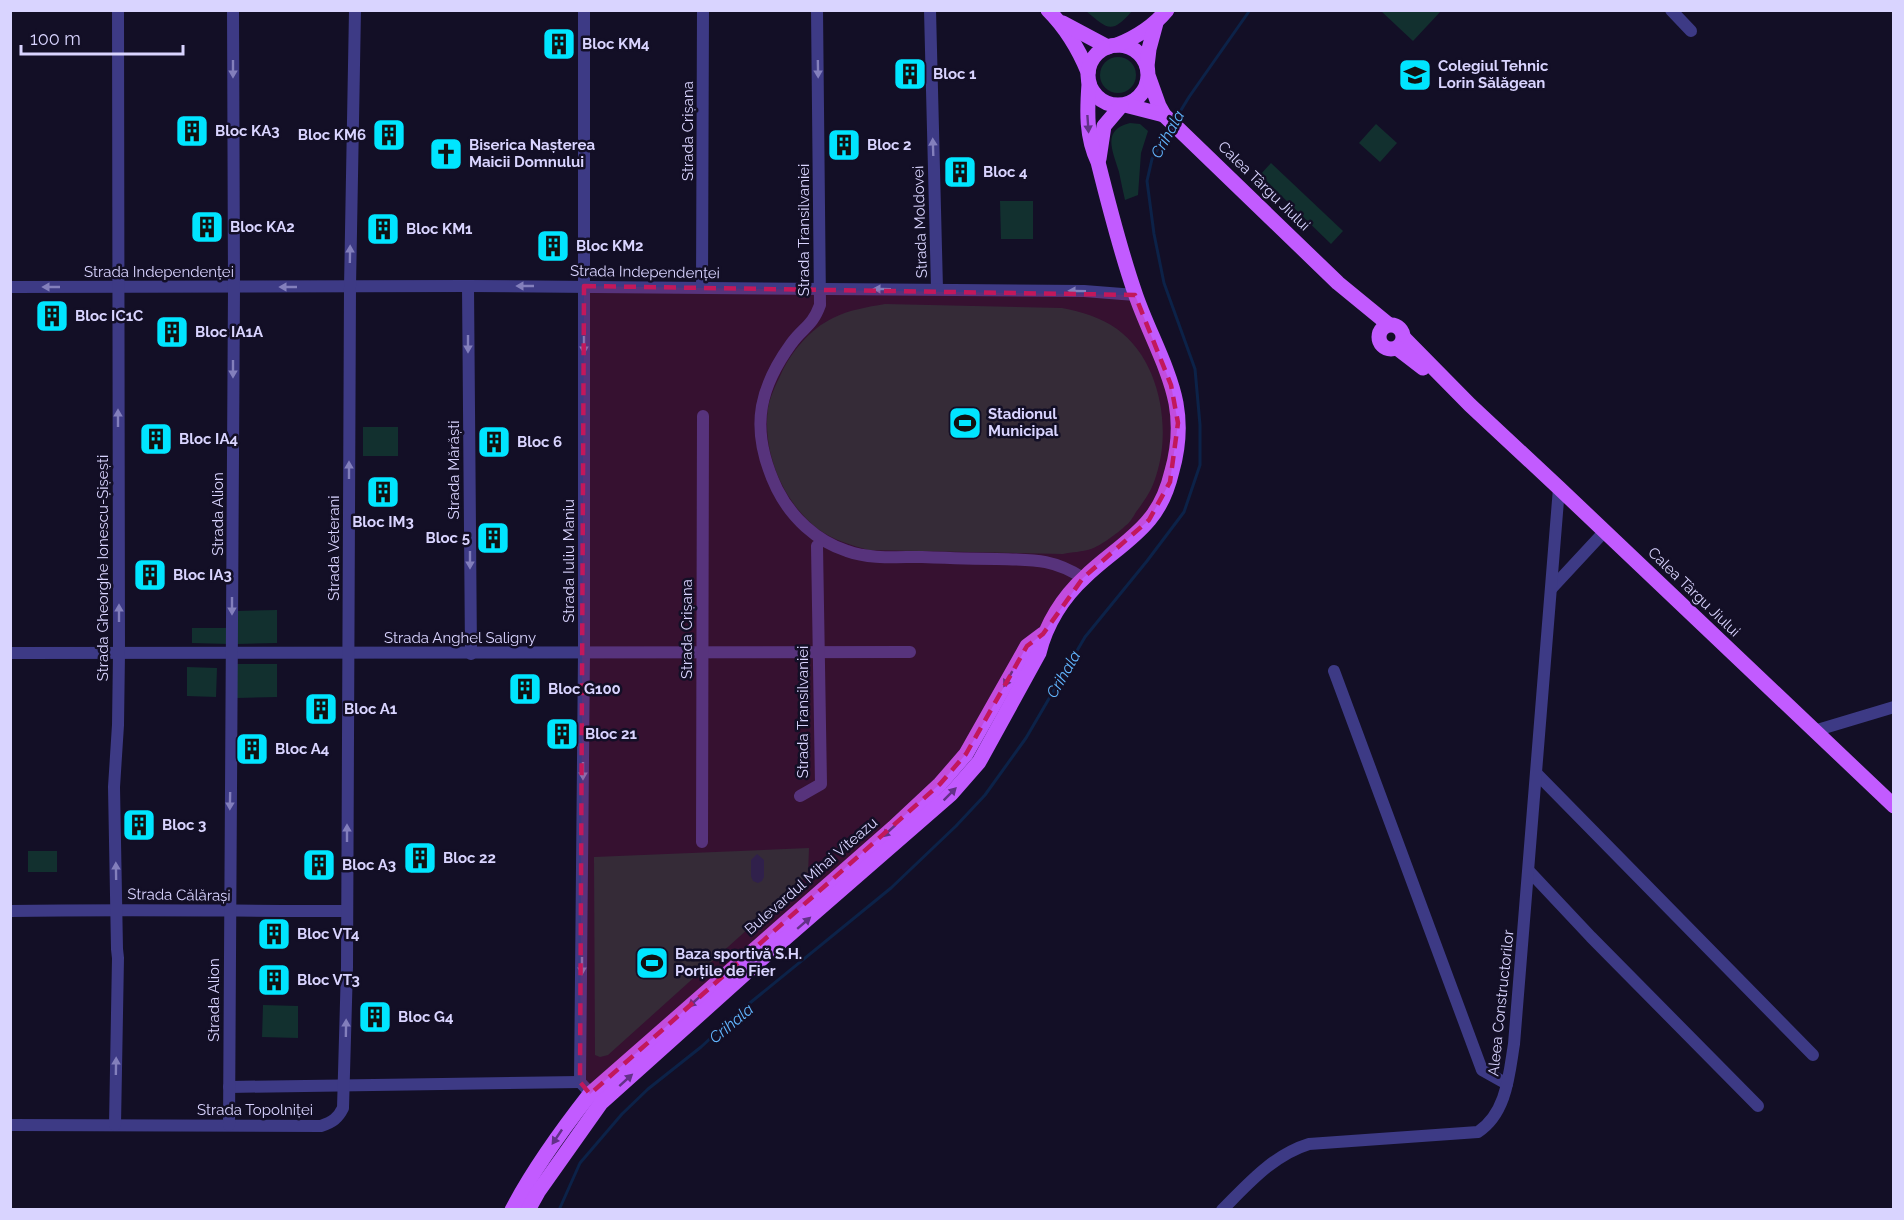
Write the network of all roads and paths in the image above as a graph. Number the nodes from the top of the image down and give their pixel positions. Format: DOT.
graph roads {
  1 [pos="117,10"];
  2 [pos="233,10"];
  3 [pos="355,10"];
  4 [pos="584,10"];
  5 [pos="703,10"];
  6 [pos="817,10"];
  7 [pos="930,10"];
  8 [pos="1167,10"];
  9 [pos="1671,10"];
  10 [pos="1053,15"];
  11 [pos="1156,23"];
  12 [pos="1691,32"];
  13 [pos="1113,46"];
  14 [pos="1148,72"];
  15 [pos="1089,78"];
  16 [pos="1123,105"];
  17 [pos="1164,115"];
  18 [pos="1098,162"];
  19 [pos="468,286"];
  20 [pos="584,286"];
  21 [pos="10,287"];
  22 [pos="234,287"];
  23 [pos="350,287"];
  24 [pos="702,287"];
  25 [pos="117,288"];
  26 [pos="820,288"];
  27 [pos="937,290"];
  28 [pos="1135,295"];
  29 [pos="1384,328"];
  30 [pos="1400,343"];
  31 [pos="703,416"];
  32 [pos="1559,488"];
  33 [pos="1604,531"];
  34 [pos="817,546"];
  35 [pos="1083,578"];
  36 [pos="1552,588"];
  37 [pos="818,652"];
  38 [pos="910,652"];
  39 [pos="10,653"];
  40 [pos="119,653"];
  41 [pos="232,653"];
  42 [pos="348,653"];
  43 [pos="584,653"];
  44 [pos="702,653"];
  45 [pos="471,654"];
  46 [pos="1334,671"];
  47 [pos="1893,707"];
  48 [pos="1815,731"];
  49 [pos="1537,774"];
  50 [pos="800,796"];
  51 [pos="1893,806"];
  52 [pos="702,842"];
  53 [pos="1529,871"];
  54 [pos="116,909"];
  55 [pos="10,910"];
  56 [pos="347,910"];
  57 [pos="229,911"];
  58 [pos="1813,1054"];
  59 [pos="1508,1084"];
  60 [pos="345,1086"];
  61 [pos="230,1087"];
  62 [pos="590,1093"];
  63 [pos="1758,1106"];
  64 [pos="10,1125"];
  65 [pos="115,1125"];
  66 [pos="229,1125"];
  67 [pos="512,1209"];
  68 [pos="528,1209"];
  69 [pos="1222,1209"];
  1 -- 25 [label="street, Strada Gheorghe Ionescu-Șișești"];
  2 -- 22 [label="street, Strada Alion, one-way"];
  23 -- 3 [label="street, Strada Veterani, one-way"];
  4 -- 20 [label="street, Strada Iuliu Maniu"];
  5 -- 24 [label="street, Strada Crișana"];
  6 -- 26 [label="street, Strada Transilvaniei, one-way"];
  27 -- 7 [label="street, Strada Moldovei, one-way"];
  8 -- 11 [label="main road"];
  9 -- 12 [label="street"];
  10 -- 13 [label="main road"];
  10 -- 15 [label="main road"];
  11 -- 13 [label="main road"];
  11 -- 14 [label="main road"];
  13 -- 14 [label="main road"];
  13 -- 15 [label="main road"];
  14 -- 16 [label="main road"];
  14 -- 17 [label="main road, Calea Târgu Jiului"];
  15 -- 16 [label="main road"];
  15 -- 18 [label="main road, Bulevardul Mihai Viteazu, one-way"];
  16 -- 17 [label="main road, Calea Târgu Jiului"];
  16 -- 18 [label="main road, Bulevardul Mihai Viteazu"];
  17 -- 29 [label="main road, Calea Târgu Jiului"];
  18 -- 28 [label="main road, Bulevardul Mihai Viteazu"];
  20 -- 19 [label="street, Strada Independenței, one-way"];
  19 -- 23 [label="street, Strada Independenței"];
  19 -- 45 [label="street, Strada Mărăști, one-way"];
  20 -- 24 [label="street, Strada Independenței"];
  20 -- 43 [label="street, Strada Iuliu Maniu, one-way"];
  25 -- 21 [label="street, Strada Independenței, one-way"];
  23 -- 22 [label="street, Strada Independenței, one-way"];
  22 -- 25 [label="street, Strada Independenței"];
  22 -- 41 [label="street, Strada Alion, one-way"];
  42 -- 23 [label="street, Strada Veterani, one-way"];
  24 -- 26 [label="street, Strada Independenței"];
  40 -- 25 [label="street, Strada Gheorghe Ionescu-Șișești, one-way"];
  27 -- 26 [label="street, Strada Independenței, one-way"];
  26 -- 35 [label="street, Strada Transilvaniei"];
  28 -- 27 [label="street, Strada Independenței, one-way"];
  28 -- 35 [label="main road, Bulevardul Mihai Viteazu"];
  29 -- 30 [label="main road"];
  29 -- 30 [label="main road"];
  30 -- 32 [label="main road, Calea Târgu Jiului"];
  31 -- 44 [label="street, Strada Crișana"];
  32 -- 33 [label="main road, Calea Târgu Jiului"];
  32 -- 36 [label="street, Aleea Constructorilor"];
  33 -- 36 [label="street"];
  33 -- 48 [label="main road, Calea Târgu Jiului"];
  34 -- 37 [label="street, Strada Transilvaniei"];
  35 -- 62 [label="main road, Bulevardul Mihai Viteazu"];
  36 -- 49 [label="street, Aleea Constructorilor"];
  37 -- 38 [label="street, Strada Anghel Saligny"];
  37 -- 44 [label="street, Strada Anghel Saligny"];
  37 -- 50 [label="street, Strada Transilvaniei"];
  39 -- 40 [label="street, Strada Anghel Saligny"];
  40 -- 41 [label="street, Strada Anghel Saligny"];
  54 -- 40 [label="street, Strada Gheorghe Ionescu-Șișești, one-way"];
  41 -- 42 [label="street, Strada Anghel Saligny"];
  41 -- 57 [label="street, Strada Alion, one-way"];
  42 -- 45 [label="street, Strada Anghel Saligny"];
  56 -- 42 [label="street, Strada Veterani, one-way"];
  43 -- 44 [label="street, Strada Anghel Saligny"];
  43 -- 45 [label="street, Strada Anghel Saligny"];
  43 -- 62 [label="street, Strada Iuliu Maniu, one-way"];
  44 -- 52 [label="street, Strada Crișana"];
  46 -- 59 [label="street"];
  47 -- 48 [label="street"];
  48 -- 51 [label="main road, Calea Târgu Jiului"];
  49 -- 53 [label="street, Aleea Constructorilor"];
  49 -- 58 [label="street"];
  53 -- 59 [label="street, Aleea Constructorilor"];
  53 -- 63 [label="street"];
  54 -- 55 [label="street, Strada Călărași"];
  54 -- 57 [label="street, Strada Călărași"];
  65 -- 54 [label="street, Strada Gheorghe Ionescu-Șișești, one-way"];
  56 -- 57 [label="street, Strada Călărași"];
  60 -- 56 [label="street, Strada Veterani, one-way"];
  57 -- 61 [label="street, Strada Alion"];
  59 -- 69 [label="street, Aleea Constructorilor"];
  60 -- 61 [label="street"];
  60 -- 62 [label="street"];
  60 -- 66 [label="street, Strada Topolniței"];
  61 -- 66 [label="street, Strada Alion"];
  62 -- 67 [label="main road, Bulevardul Mihai Viteazu, one-way"];
  62 -- 68 [label="main road, Bulevardul Mihai Viteazu"];
  64 -- 65 [label="street, Strada Topolniței"];
  65 -- 66 [label="street, Strada Topolniței"];
}
